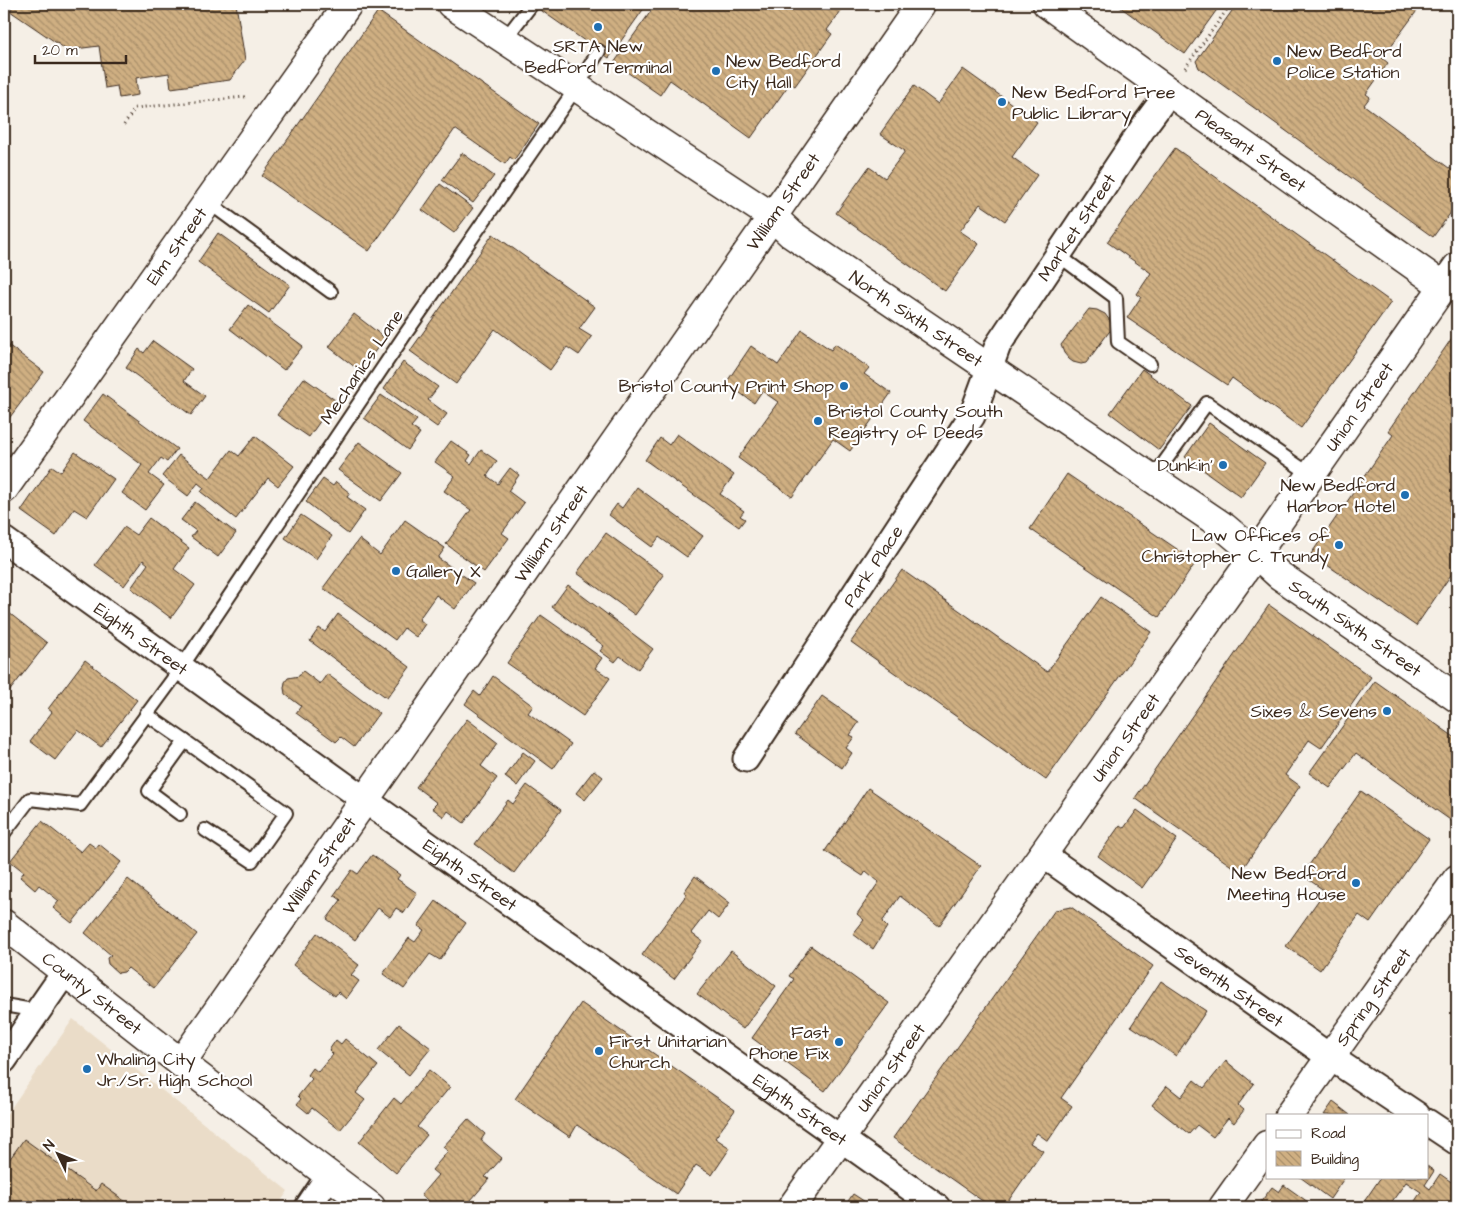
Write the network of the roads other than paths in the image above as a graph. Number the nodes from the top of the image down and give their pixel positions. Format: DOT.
graph roads {
  1 [pos="348,4"];
  2 [pos="451,4"];
  3 [pos="532,4"];
  4 [pos="922,4"];
  5 [pos="1047,4"];
  6 [pos="504,40"];
  7 [pos="599,51"];
  8 [pos="576,88"];
  9 [pos="1170,91"];
  10 [pos="208,202"];
  11 [pos="773,217"];
  12 [pos="1058,256"];
  13 [pos="1453,283"];
  14 [pos="331,292"];
  15 [pos="1150,364"];
  16 [pos="989,367"];
  17 [pos="1311,474"];
  18 [pos="1153,478"];
  19 [pos="4,489"];
  20 [pos="4,540"];
  21 [pos="1256,554"];
  22 [pos="181,668"];
  23 [pos="1457,698"];
  24 [pos="146,714"];
  25 [pos="186,741"];
  26 [pos="746,758"];
  27 [pos="364,800"];
  28 [pos="180,814"];
  29 [pos="205,830"];
  30 [pos="4,833"];
  31 [pos="1042,854"];
  32 [pos="1457,879"];
  33 [pos="4,924"];
  34 [pos="66,972"];
  35 [pos="4,1005"];
  36 [pos="38,1011"];
  37 [pos="1330,1057"];
  38 [pos="4,1060"];
  39 [pos="181,1063"];
  40 [pos="1290,1114"];
  41 [pos="1416,1114"];
  42 [pos="1428,1123"];
  43 [pos="840,1139"];
  44 [pos="1457,1142"];
  45 [pos="1266,1146"];
  46 [pos="329,1176"];
  47 [pos="308,1207"];
  48 [pos="371,1207"];
  49 [pos="792,1207"];
  50 [pos="937,1207"];
  51 [pos="1223,1207"];
  1 -- 10 [label="main road, Elm Street"];
  2 -- 6 [label="main road, North Sixth Street"];
  3 -- 6 [label="lane"];
  4 -- 11 [label="main road, William Street"];
  5 -- 9 [label="main road, Pleasant Street"];
  6 -- 8 [label="main road, North Sixth Street"];
  7 -- 8 [label="lane, Mechanics Lane"];
  8 -- 11 [label="main road, North Sixth Street"];
  8 -- 22 [label="lane, Mechanics Lane"];
  9 -- 12 [label="street, Market Street"];
  9 -- 13 [label="main road, Pleasant Street"];
  10 -- 14 [label="lane"];
  10 -- 19 [label="main road, Elm Street"];
  11 -- 16 [label="main road, North Sixth Street"];
  11 -- 27 [label="main road, William Street"];
  12 -- 15 [label="lane"];
  12 -- 16 [label="street, Market Street"];
  13 -- 17 [label="main road, Union Street"];
  16 -- 18 [label="main road, North Sixth Street"];
  16 -- 26 [label="street, Park Place"];
  17 -- 18 [label="lane"];
  17 -- 21 [label="main road, Union Street"];
  18 -- 21 [label="main road, North Sixth Street"];
  20 -- 22 [label="street, Eighth Street"];
  21 -- 23 [label="main road, South Sixth Street"];
  21 -- 31 [label="main road, Union Street"];
  22 -- 24 [label="lane, Mechanics Lane"];
  22 -- 27 [label="street, Eighth Street"];
  24 -- 25 [label="lane"];
  24 -- 30 [label="lane, Mechanics Lane"];
  25 -- 28 [label="lane"];
  25 -- 29 [label="lane"];
  27 -- 39 [label="main road, William Street"];
  27 -- 43 [label="street, Eighth Street"];
  31 -- 37 [label="street, Seventh Street"];
  31 -- 43 [label="main road, Union Street"];
  32 -- 37 [label="main road, Spring Street"];
  33 -- 34 [label="main road, County Street"];
  34 -- 36 [label="street"];
  34 -- 39 [label="main road, County Street"];
  35 -- 36 [label="lane"];
  36 -- 38 [label="street"];
  37 -- 40 [label="main road, Spring Street"];
  37 -- 41 [label="street, Seventh Street"];
  39 -- 46 [label="main road, County Street"];
  42 -- 44 [label="street"];
  43 -- 49 [label="main road, Union Street"];
  43 -- 50 [label="street, Eighth Street"];
  45 -- 51 [label="main road"];
  46 -- 47 [label="street"];
  46 -- 48 [label="main road, County Street"];
}
